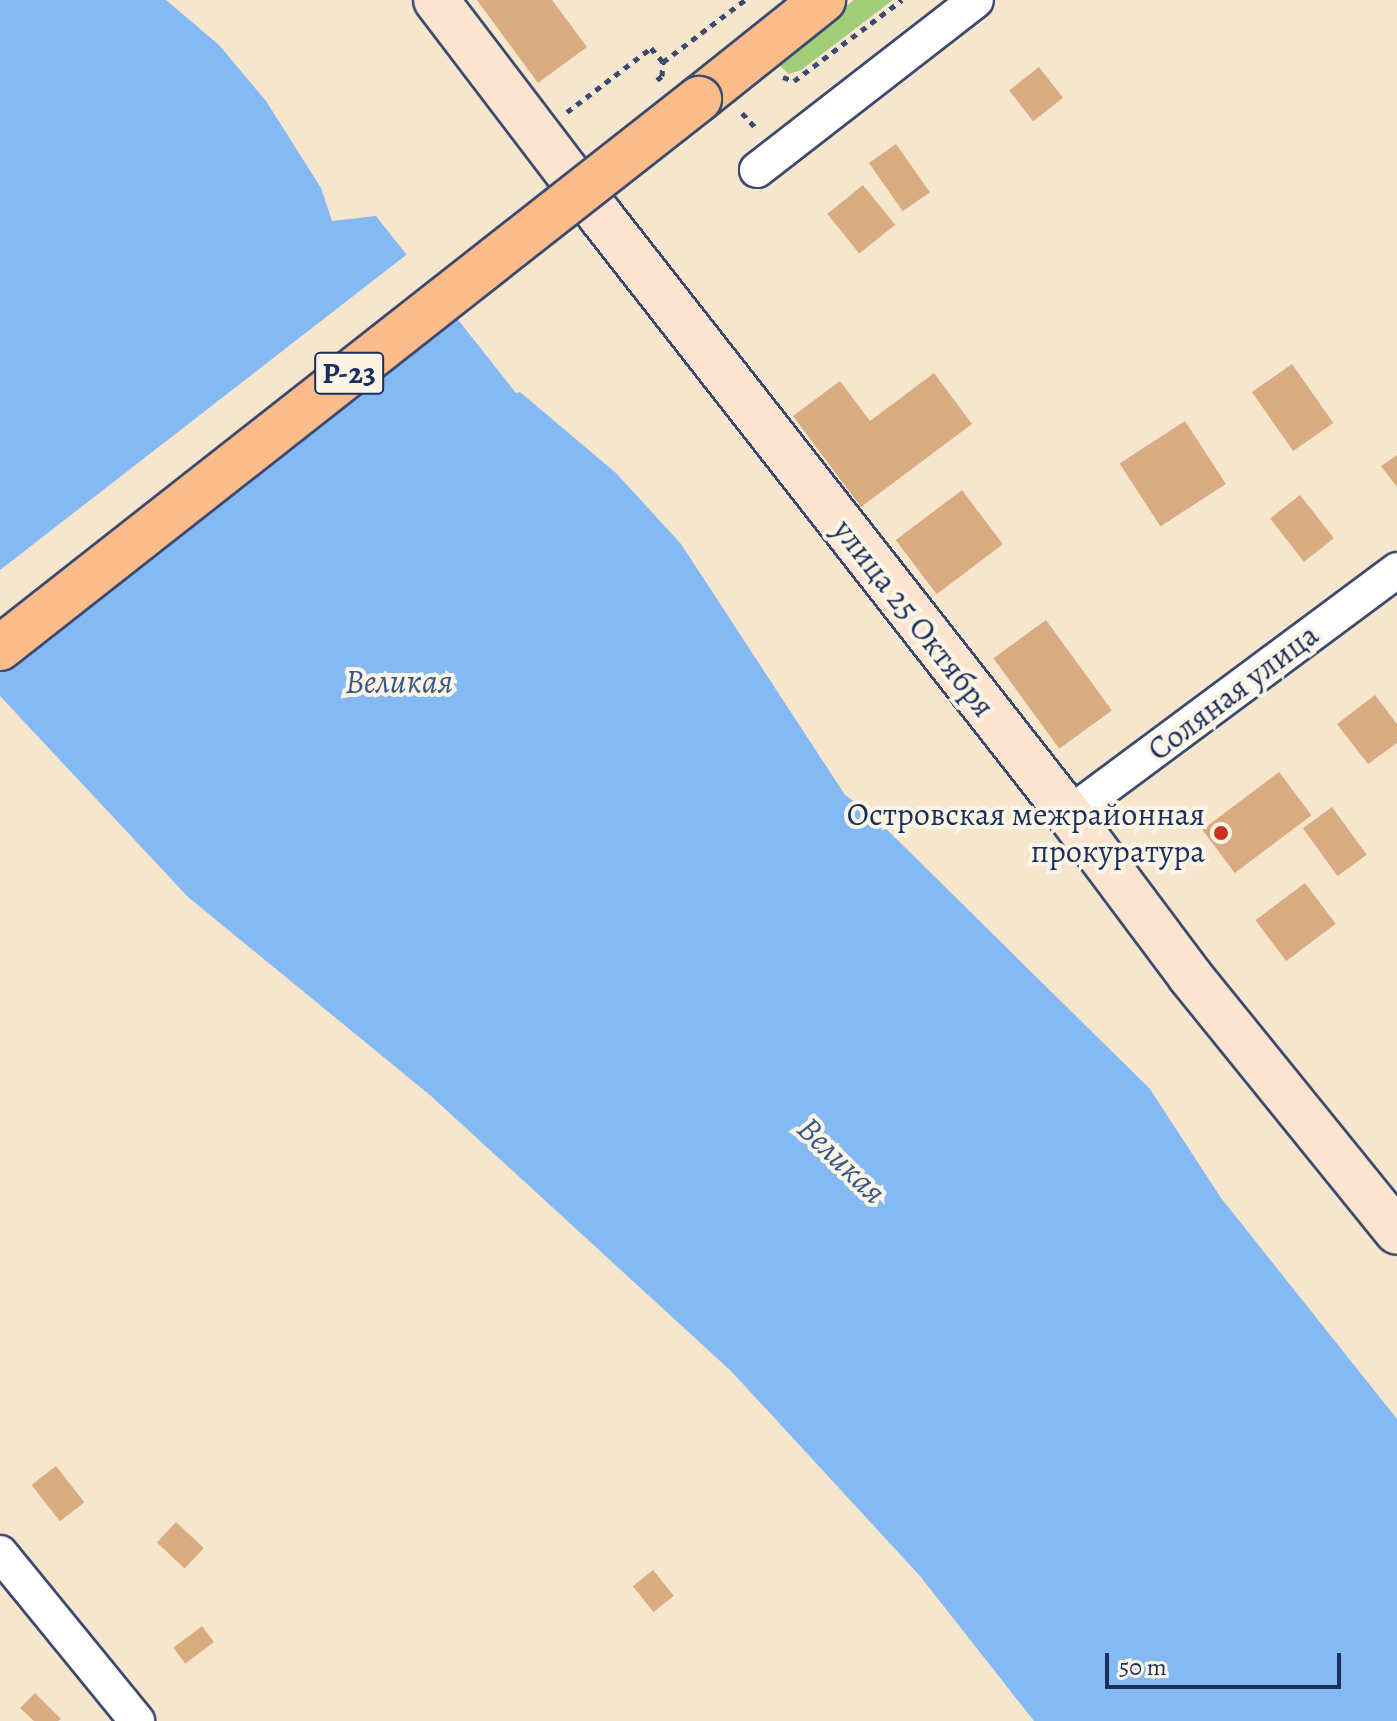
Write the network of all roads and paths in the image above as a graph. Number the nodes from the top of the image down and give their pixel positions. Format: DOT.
graph roads {
  1 [pos="436,0"];
  2 [pos="745,0"];
  3 [pos="823,0"];
  4 [pos="976,0"];
  5 [pos="663,62"];
  6 [pos="649,87"];
  7 [pos="718,104"];
  8 [pos="538,134"];
  9 [pos="768,162"];
  10 [pos="1397,570"];
  11 [pos="0,648"];
  12 [pos="1069,814"];
  13 [pos="1397,1232"];
  14 [pos="0,1553"];
  15 [pos="137,1721"];
  1 -- 8 [label="main road, улица 25 Октября"];
  2 -- 5 [label="path"];
  3 -- 7 [label="highway, Р-23"];
  4 -- 9 [label="street"];
  5 -- 6 [label="path"];
  5 -- 8 [label="path"];
  7 -- 9 [label="path"];
  7 -- 11 [label="highway, Р-23, bridge"];
  8 -- 12 [label="main road, улица 25 Октября"];
  10 -- 12 [label="street, Соляная улица"];
  12 -- 13 [label="main road, улица 25 Октября"];
  14 -- 15 [label="street"];
}
